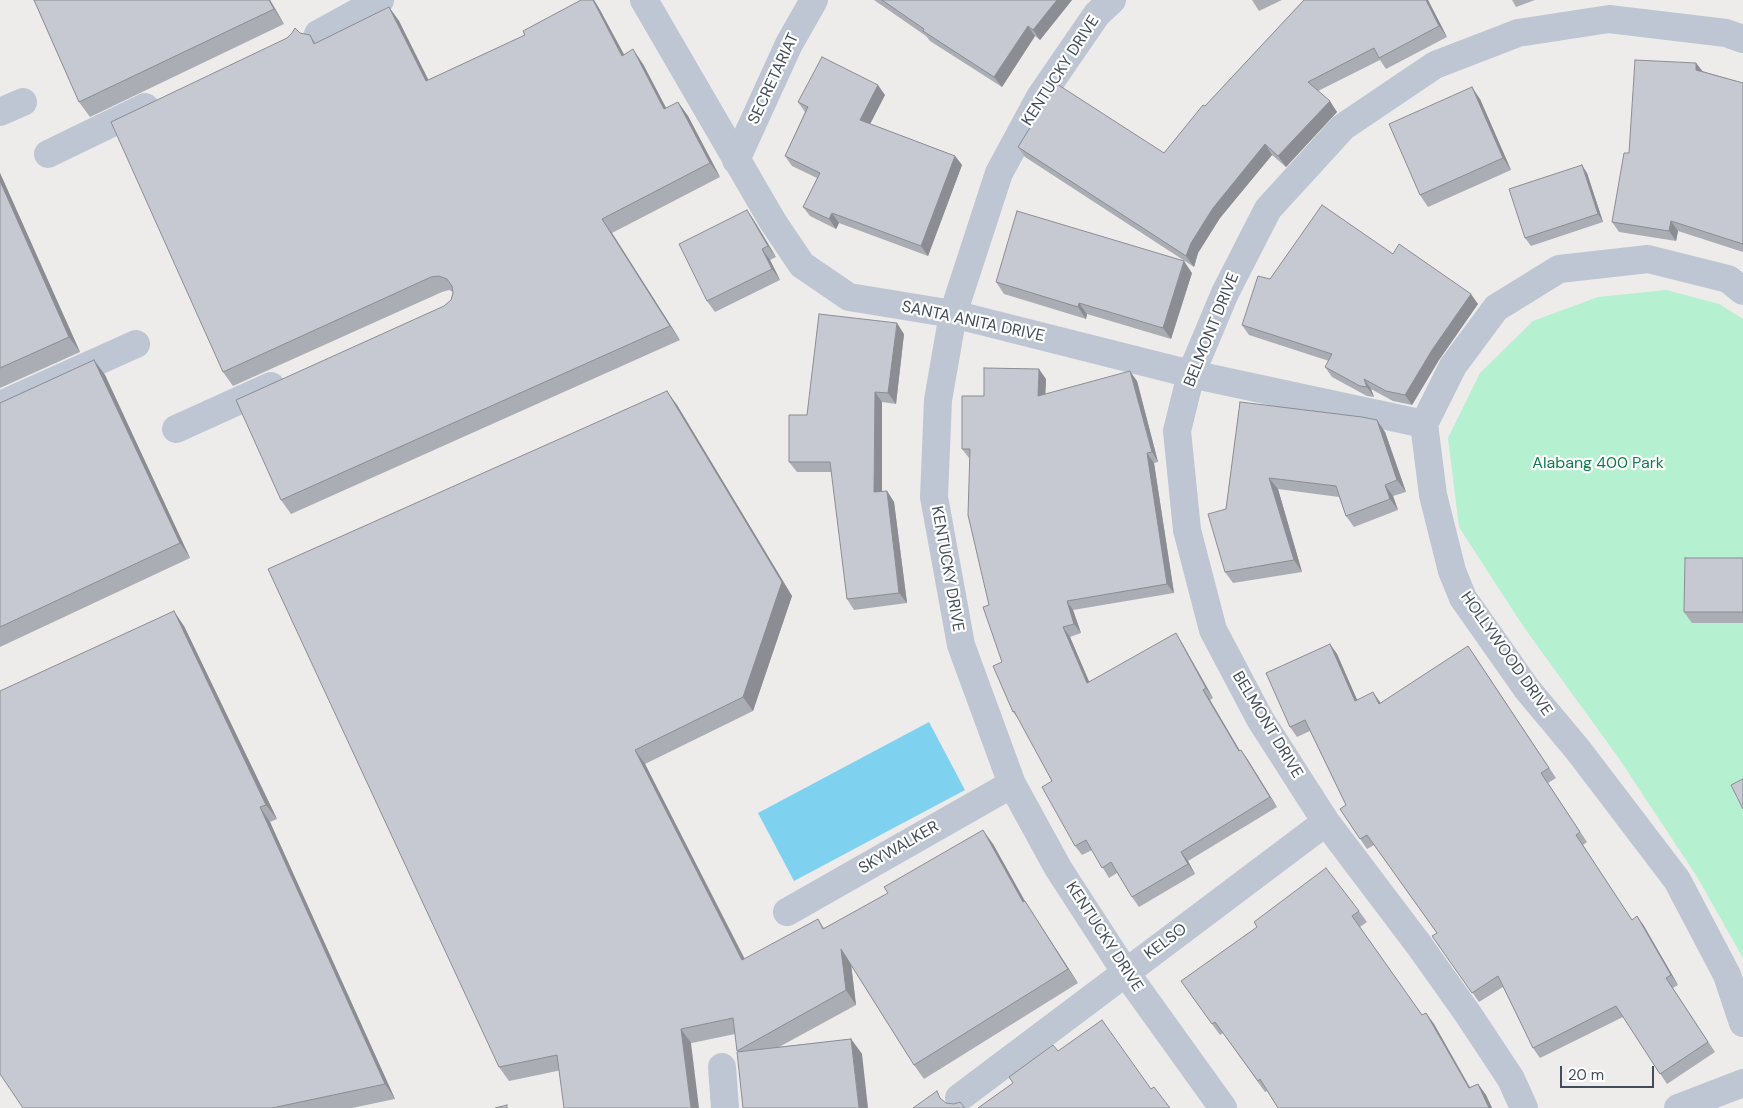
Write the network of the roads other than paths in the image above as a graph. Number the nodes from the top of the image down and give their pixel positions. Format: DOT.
graph roads {
  1 [pos="380,0"];
  2 [pos="644,0"];
  3 [pos="814,0"];
  4 [pos="1112,0"];
  5 [pos="1608,10"];
  6 [pos="318,34"];
  7 [pos="1743,38"];
  8 [pos="165,98"];
  9 [pos="48,154"];
  10 [pos="736,160"];
  11 [pos="1743,291"];
  12 [pos="953,314"];
  13 [pos="136,344"];
  14 [pos="1192,374"];
  15 [pos="294,376"];
  16 [pos="0,405"];
  17 [pos="1424,424"];
  18 [pos="176,430"];
  19 [pos="1012,784"];
  20 [pos="1326,822"];
  21 [pos="787,912"];
  22 [pos="1126,973"];
  23 [pos="1743,1023"];
  24 [pos="722,1067"];
  25 [pos="1743,1083"];
  26 [pos="959,1098"];
  27 [pos="725,1108"];
  28 [pos="1223,1108"];
  29 [pos="1524,1108"];
  30 [pos="1678,1108"];
  1 -- 6 [label="street"];
  2 -- 10 [label="street, SANTA ANITA DRIVE"];
  3 -- 10 [label="street, SECRETARIAT"];
  4 -- 12 [label="street, KENTUCKY DRIVE"];
  5 -- 7 [label="street, BELMONT DRIVE"];
  5 -- 14 [label="street, BELMONT DRIVE"];
  8 -- 9 [label="street"];
  10 -- 12 [label="street, SANTA ANITA DRIVE"];
  11 -- 17 [label="street"];
  12 -- 14 [label="street, SANTA ANITA DRIVE"];
  12 -- 19 [label="street, KENTUCKY DRIVE"];
  13 -- 16 [label="street"];
  14 -- 17 [label="street, SANTA ANITA DRIVE"];
  14 -- 20 [label="street, BELMONT DRIVE"];
  15 -- 18 [label="street"];
  17 -- 23 [label="street, HOLLYWOOD DRIVE"];
  19 -- 21 [label="street, SKYWALKER"];
  19 -- 22 [label="street, KENTUCKY DRIVE"];
  20 -- 22 [label="street, KELSO"];
  20 -- 29 [label="street, BELMONT DRIVE"];
  22 -- 26 [label="street, KELSO"];
  22 -- 28 [label="street, KENTUCKY DRIVE"];
  24 -- 27 [label="street"];
  25 -- 30 [label="street"];
}
